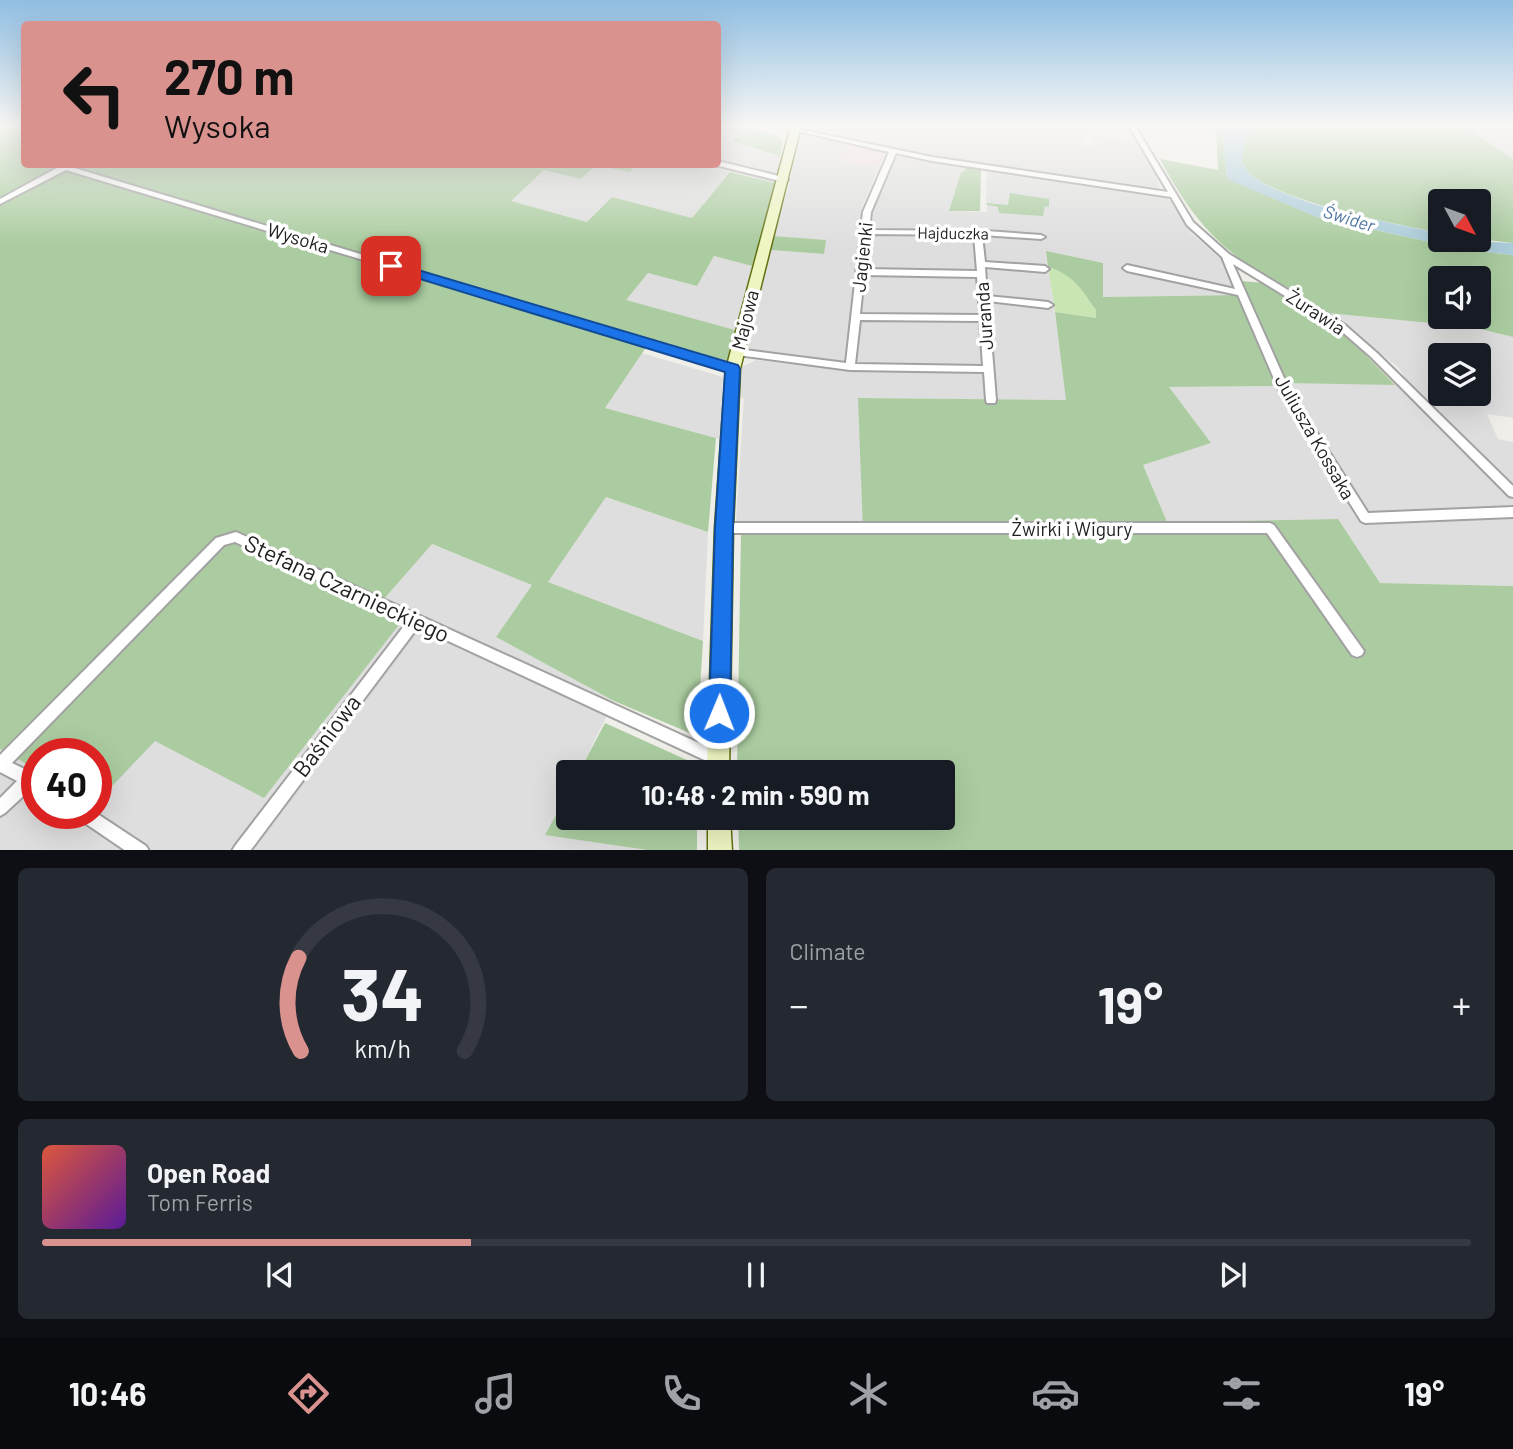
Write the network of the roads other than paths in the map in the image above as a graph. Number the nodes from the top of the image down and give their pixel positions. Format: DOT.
graph roads {
  1 [pos="728,166"];
  2 [pos="787,166"];
  3 [pos="887,166"];
  4 [pos="986,166"];
  5 [pos="1154,166"];
  6 [pos="63,168"];
  7 [pos="74,168"];
  8 [pos="784,180"];
  9 [pos="1171,195"];
  10 [pos="0,202"];
  11 [pos="865,232"];
  12 [pos="978,233"];
  13 [pos="1041,237"];
  14 [pos="1226,256"];
  15 [pos="1126,268"];
  16 [pos="981,269"];
  17 [pos="1045,270"];
  18 [pos="862,272"];
  19 [pos="1256,275"];
  20 [pos="1235,277"];
  21 [pos="1242,293"];
  22 [pos="984,298"];
  23 [pos="1048,305"];
  24 [pos="856,317"];
  25 [pos="984,318"];
  26 [pos="737,352"];
  27 [pos="850,368"];
  28 [pos="733,369"];
  29 [pos="988,369"];
  30 [pos="991,400"];
  31 [pos="1513,493"];
  32 [pos="1513,512"];
  33 [pos="724,528"];
  34 [pos="415,621"];
  35 [pos="1357,651"];
  36 [pos="707,760"];
  37 [pos="718,760"];
  38 [pos="1,764"];
  39 [pos="21,775"];
  40 [pos="21,791"];
  41 [pos="0,808"];
  42 [pos="108,829"];
  43 [pos="719,830"];
  44 [pos="141,850"];
  45 [pos="240,850"];
  46 [pos="720,850"];
  1 -- 8 [label="street"];
  2 -- 8 [label="street, Majowa"];
  3 -- 11 [label="street, Jagienki"];
  4 -- 9 [label="street"];
  5 -- 9 [label="street, Żurawia"];
  6 -- 10 [label="street"];
  7 -- 28 [label="street, Wysoka"];
  8 -- 26 [label="street, Majowa"];
  9 -- 14 [label="street, Żurawia"];
  11 -- 12 [label="street, Hajduczka"];
  11 -- 18 [label="street, Jagienki"];
  12 -- 13 [label="street, Hajduczka"];
  12 -- 16 [label="street, Juranda"];
  14 -- 19 [label="street, Żurawia"];
  14 -- 20 [label="street, Juliusza Kossaka"];
  15 -- 21 [label="street"];
  16 -- 17 [label="street"];
  16 -- 18 [label="street"];
  16 -- 22 [label="street, Juranda"];
  18 -- 24 [label="street, Jagienki"];
  19 -- 20 [label="street"];
  19 -- 31 [label="street, Żurawia"];
  20 -- 21 [label="street, Juliusza Kossaka"];
  21 -- 32 [label="street, Juliusza Kossaka"];
  22 -- 23 [label="street"];
  22 -- 25 [label="street, Juranda"];
  24 -- 25 [label="street"];
  24 -- 27 [label="street, Jagienki"];
  25 -- 29 [label="street, Juranda"];
  26 -- 27 [label="street"];
  26 -- 28 [label="street, Majowa"];
  27 -- 29 [label="street"];
  28 -- 33 [label="street, Majowa"];
  29 -- 30 [label="street, Juranda"];
  33 -- 35 [label="street, Żwirki i Wigury"];
  33 -- 37 [label="street, Majowa"];
  34 -- 36 [label="street, Stefana Czarnieckiego"];
  34 -- 38 [label="street, Stefana Czarnieckiego"];
  34 -- 45 [label="street, Baśniowa"];
  38 -- 39 [label="street"];
  40 -- 41 [label="street"];
  42 -- 44 [label="street"];
  43 -- 46 [label="street"];
}
